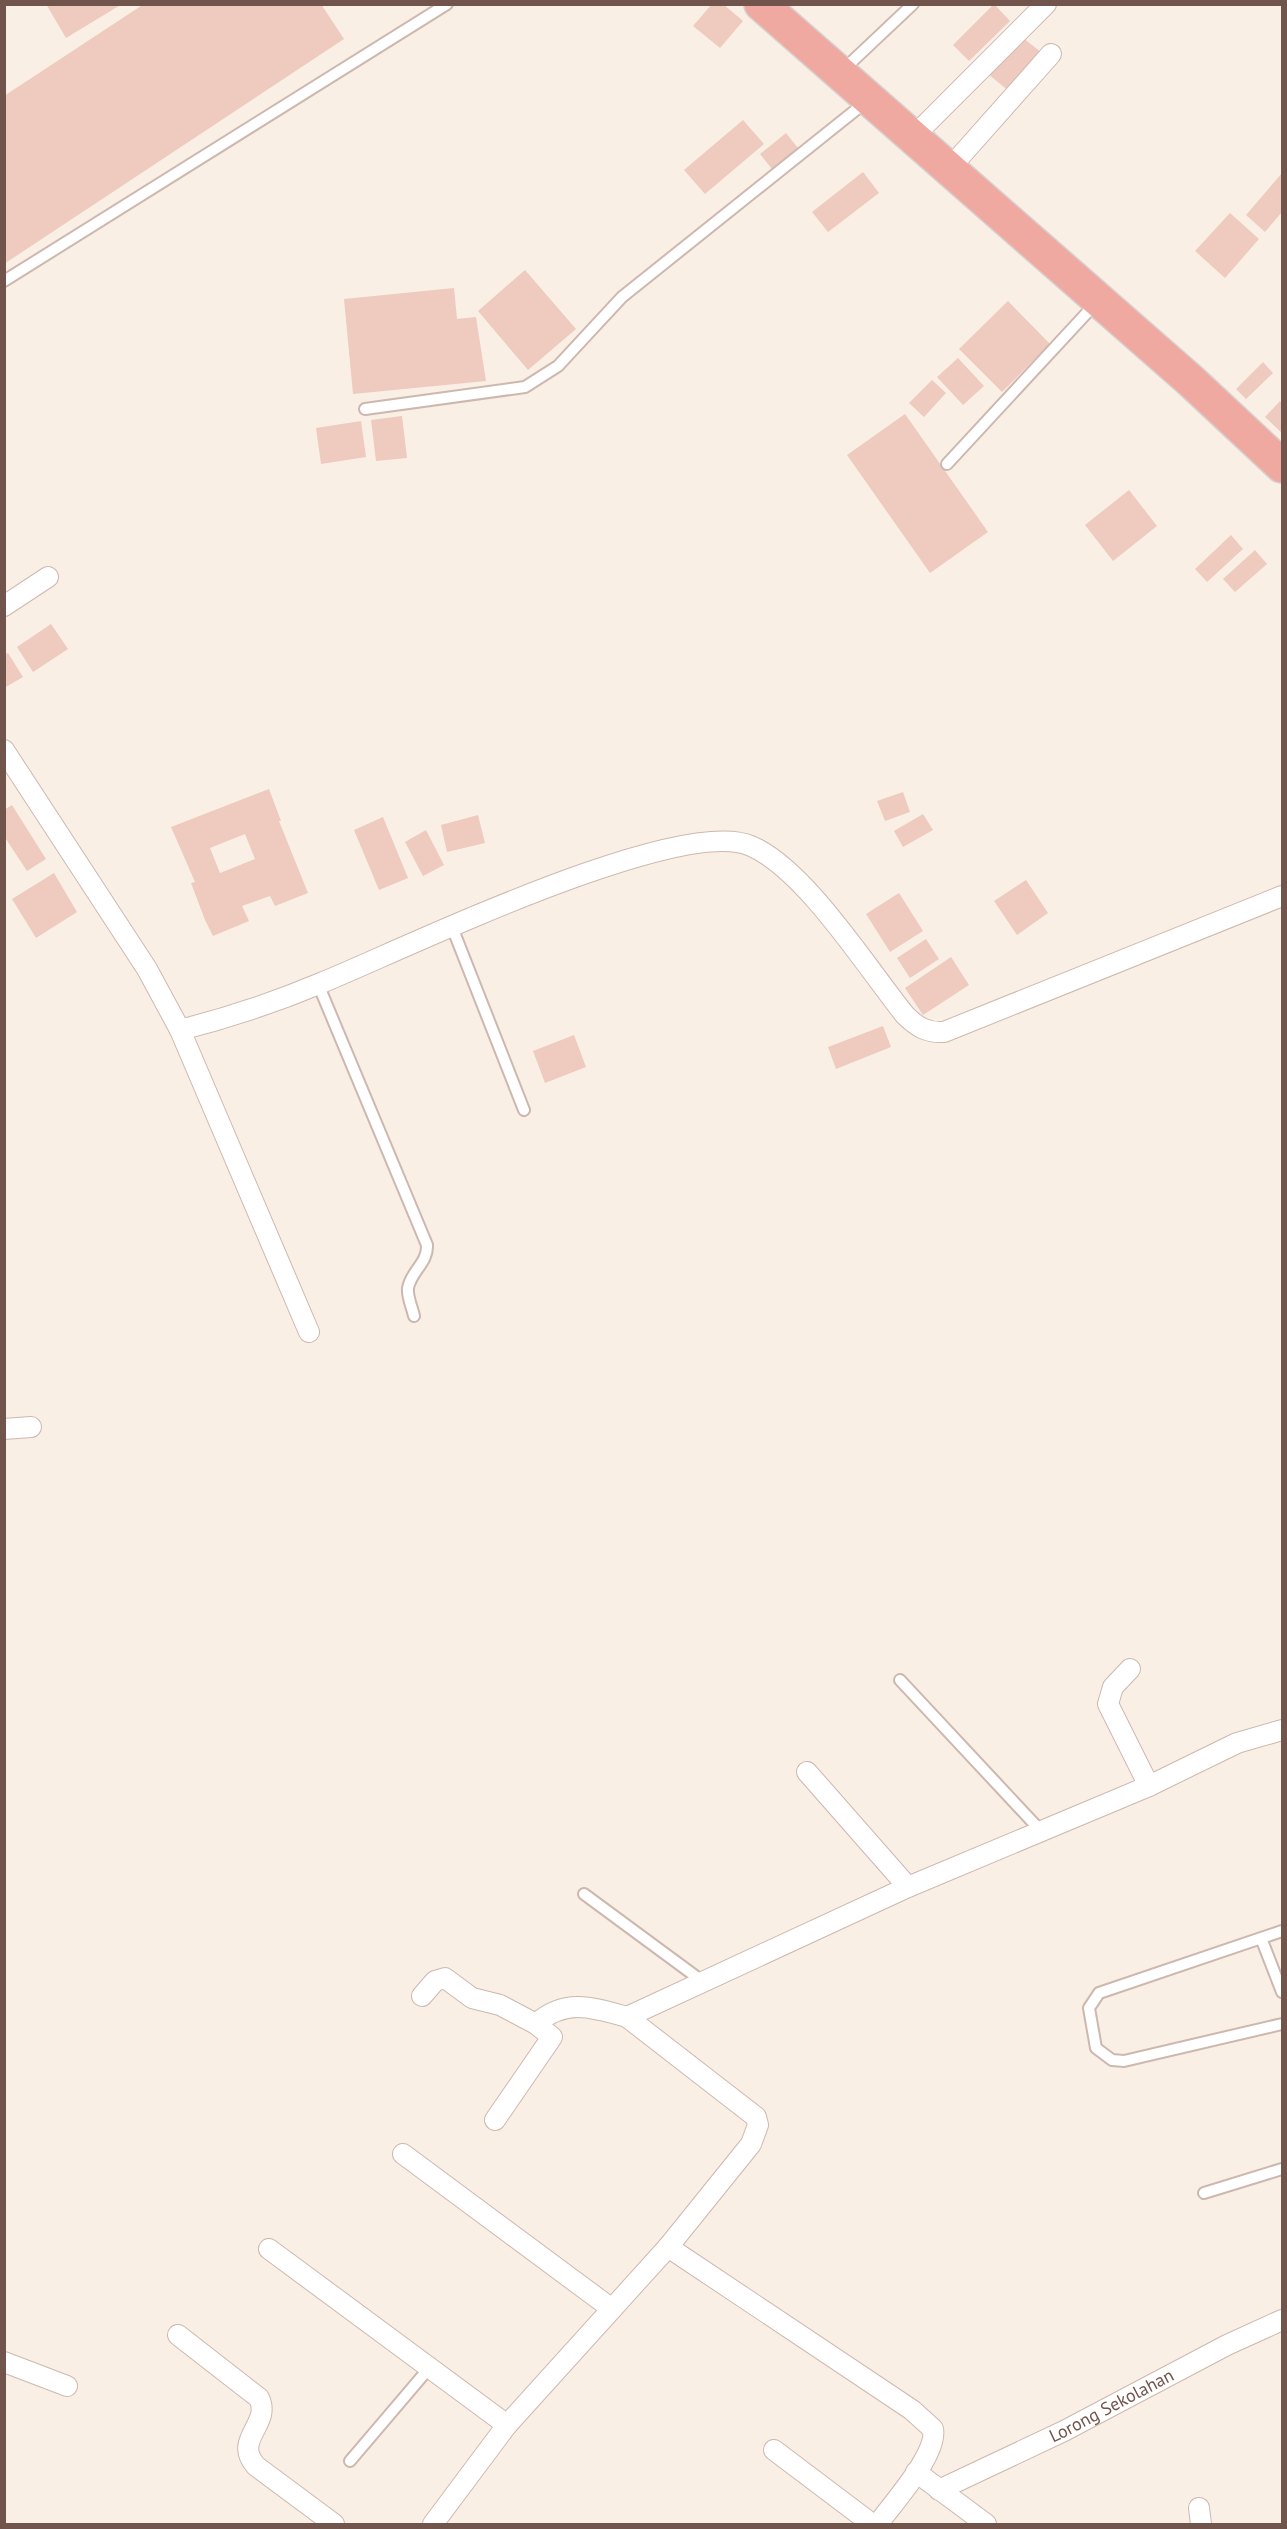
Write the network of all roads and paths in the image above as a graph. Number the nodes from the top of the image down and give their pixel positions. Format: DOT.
graph roads {
  1 [pos="447,4"];
  2 [pos="913,4"];
  3 [pos="1046,4"];
  4 [pos="766,6"];
  5 [pos="1052,54"];
  6 [pos="841,72"];
  7 [pos="870,99"];
  8 [pos="913,137"];
  9 [pos="949,169"];
  10 [pos="4,280"];
  11 [pos="1098,300"];
  12 [pos="365,409"];
  13 [pos="947,465"];
  14 [pos="1282,466"];
  15 [pos="48,577"];
  16 [pos="4,606"];
  17 [pos="4,750"];
  18 [pos="1282,896"];
  19 [pos="452,927"];
  20 [pos="318,984"];
  21 [pos="180,1030"];
  22 [pos="524,1110"];
  23 [pos="414,1316"];
  24 [pos="309,1332"];
  25 [pos="31,1427"];
  26 [pos="4,1429"];
  27 [pos="1130,1669"];
  28 [pos="900,1680"];
  29 [pos="1282,1730"];
  30 [pos="807,1772"];
  31 [pos="1149,1786"];
  32 [pos="1040,1830"];
  33 [pos="908,1887"];
  34 [pos="584,1894"];
  35 [pos="1282,1932"];
  36 [pos="1261,1938"];
  37 [pos="702,1981"];
  38 [pos="1282,1992"];
  39 [pos="422,1996"];
  40 [pos="627,2017"];
  41 [pos="536,2024"];
  42 [pos="1282,2024"];
  43 [pos="495,2120"];
  44 [pos="404,2154"];
  45 [pos="1282,2169"];
  46 [pos="1204,2193"];
  47 [pos="668,2247"];
  48 [pos="269,2249"];
  49 [pos="612,2308"];
  50 [pos="1282,2320"];
  51 [pos="178,2335"];
  52 [pos="4,2362"];
  53 [pos="430,2367"];
  54 [pos="67,2386"];
  55 [pos="507,2425"];
  56 [pos="774,2450"];
  57 [pos="350,2461"];
  58 [pos="916,2472"];
  59 [pos="939,2490"];
  60 [pos="334,2524"];
  61 [pos="433,2524"];
  62 [pos="872,2524"];
  63 [pos="878,2524"];
  64 [pos="986,2524"];
  1 -- 10 [label="lane"];
  2 -- 6 [label="lane"];
  3 -- 8 [label="street"];
  4 -- 6 [label="highway"];
  5 -- 9 [label="street"];
  6 -- 7 [label="highway"];
  7 -- 8 [label="highway"];
  7 -- 12 [label="lane"];
  8 -- 9 [label="highway"];
  9 -- 11 [label="highway"];
  11 -- 13 [label="lane"];
  11 -- 14 [label="highway"];
  15 -- 16 [label="street"];
  17 -- 21 [label="street"];
  18 -- 19 [label="street"];
  19 -- 20 [label="street"];
  19 -- 22 [label="lane"];
  20 -- 21 [label="street"];
  20 -- 23 [label="lane"];
  21 -- 24 [label="street"];
  25 -- 26 [label="street"];
  27 -- 31 [label="street"];
  28 -- 32 [label="lane"];
  29 -- 31 [label="street"];
  30 -- 33 [label="street"];
  31 -- 32 [label="street"];
  32 -- 33 [label="street"];
  33 -- 37 [label="street"];
  34 -- 37 [label="lane"];
  35 -- 36 [label="lane"];
  36 -- 38 [label="lane"];
  36 -- 42 [label="lane"];
  37 -- 40 [label="street"];
  39 -- 41 [label="street"];
  40 -- 41 [label="street"];
  40 -- 47 [label="street"];
  41 -- 43 [label="street"];
  44 -- 49 [label="street"];
  45 -- 46 [label="lane"];
  47 -- 49 [label="street"];
  47 -- 58 [label="street"];
  48 -- 53 [label="street"];
  49 -- 55 [label="street"];
  50 -- 59 [label="street, Lorong Sekolahan"];
  51 -- 60 [label="street"];
  52 -- 54 [label="street"];
  53 -- 55 [label="street"];
  53 -- 57 [label="lane"];
  55 -- 61 [label="street"];
  56 -- 62 [label="street"];
  58 -- 59 [label="street"];
  58 -- 63 [label="street"];
  59 -- 64 [label="street"];
}
